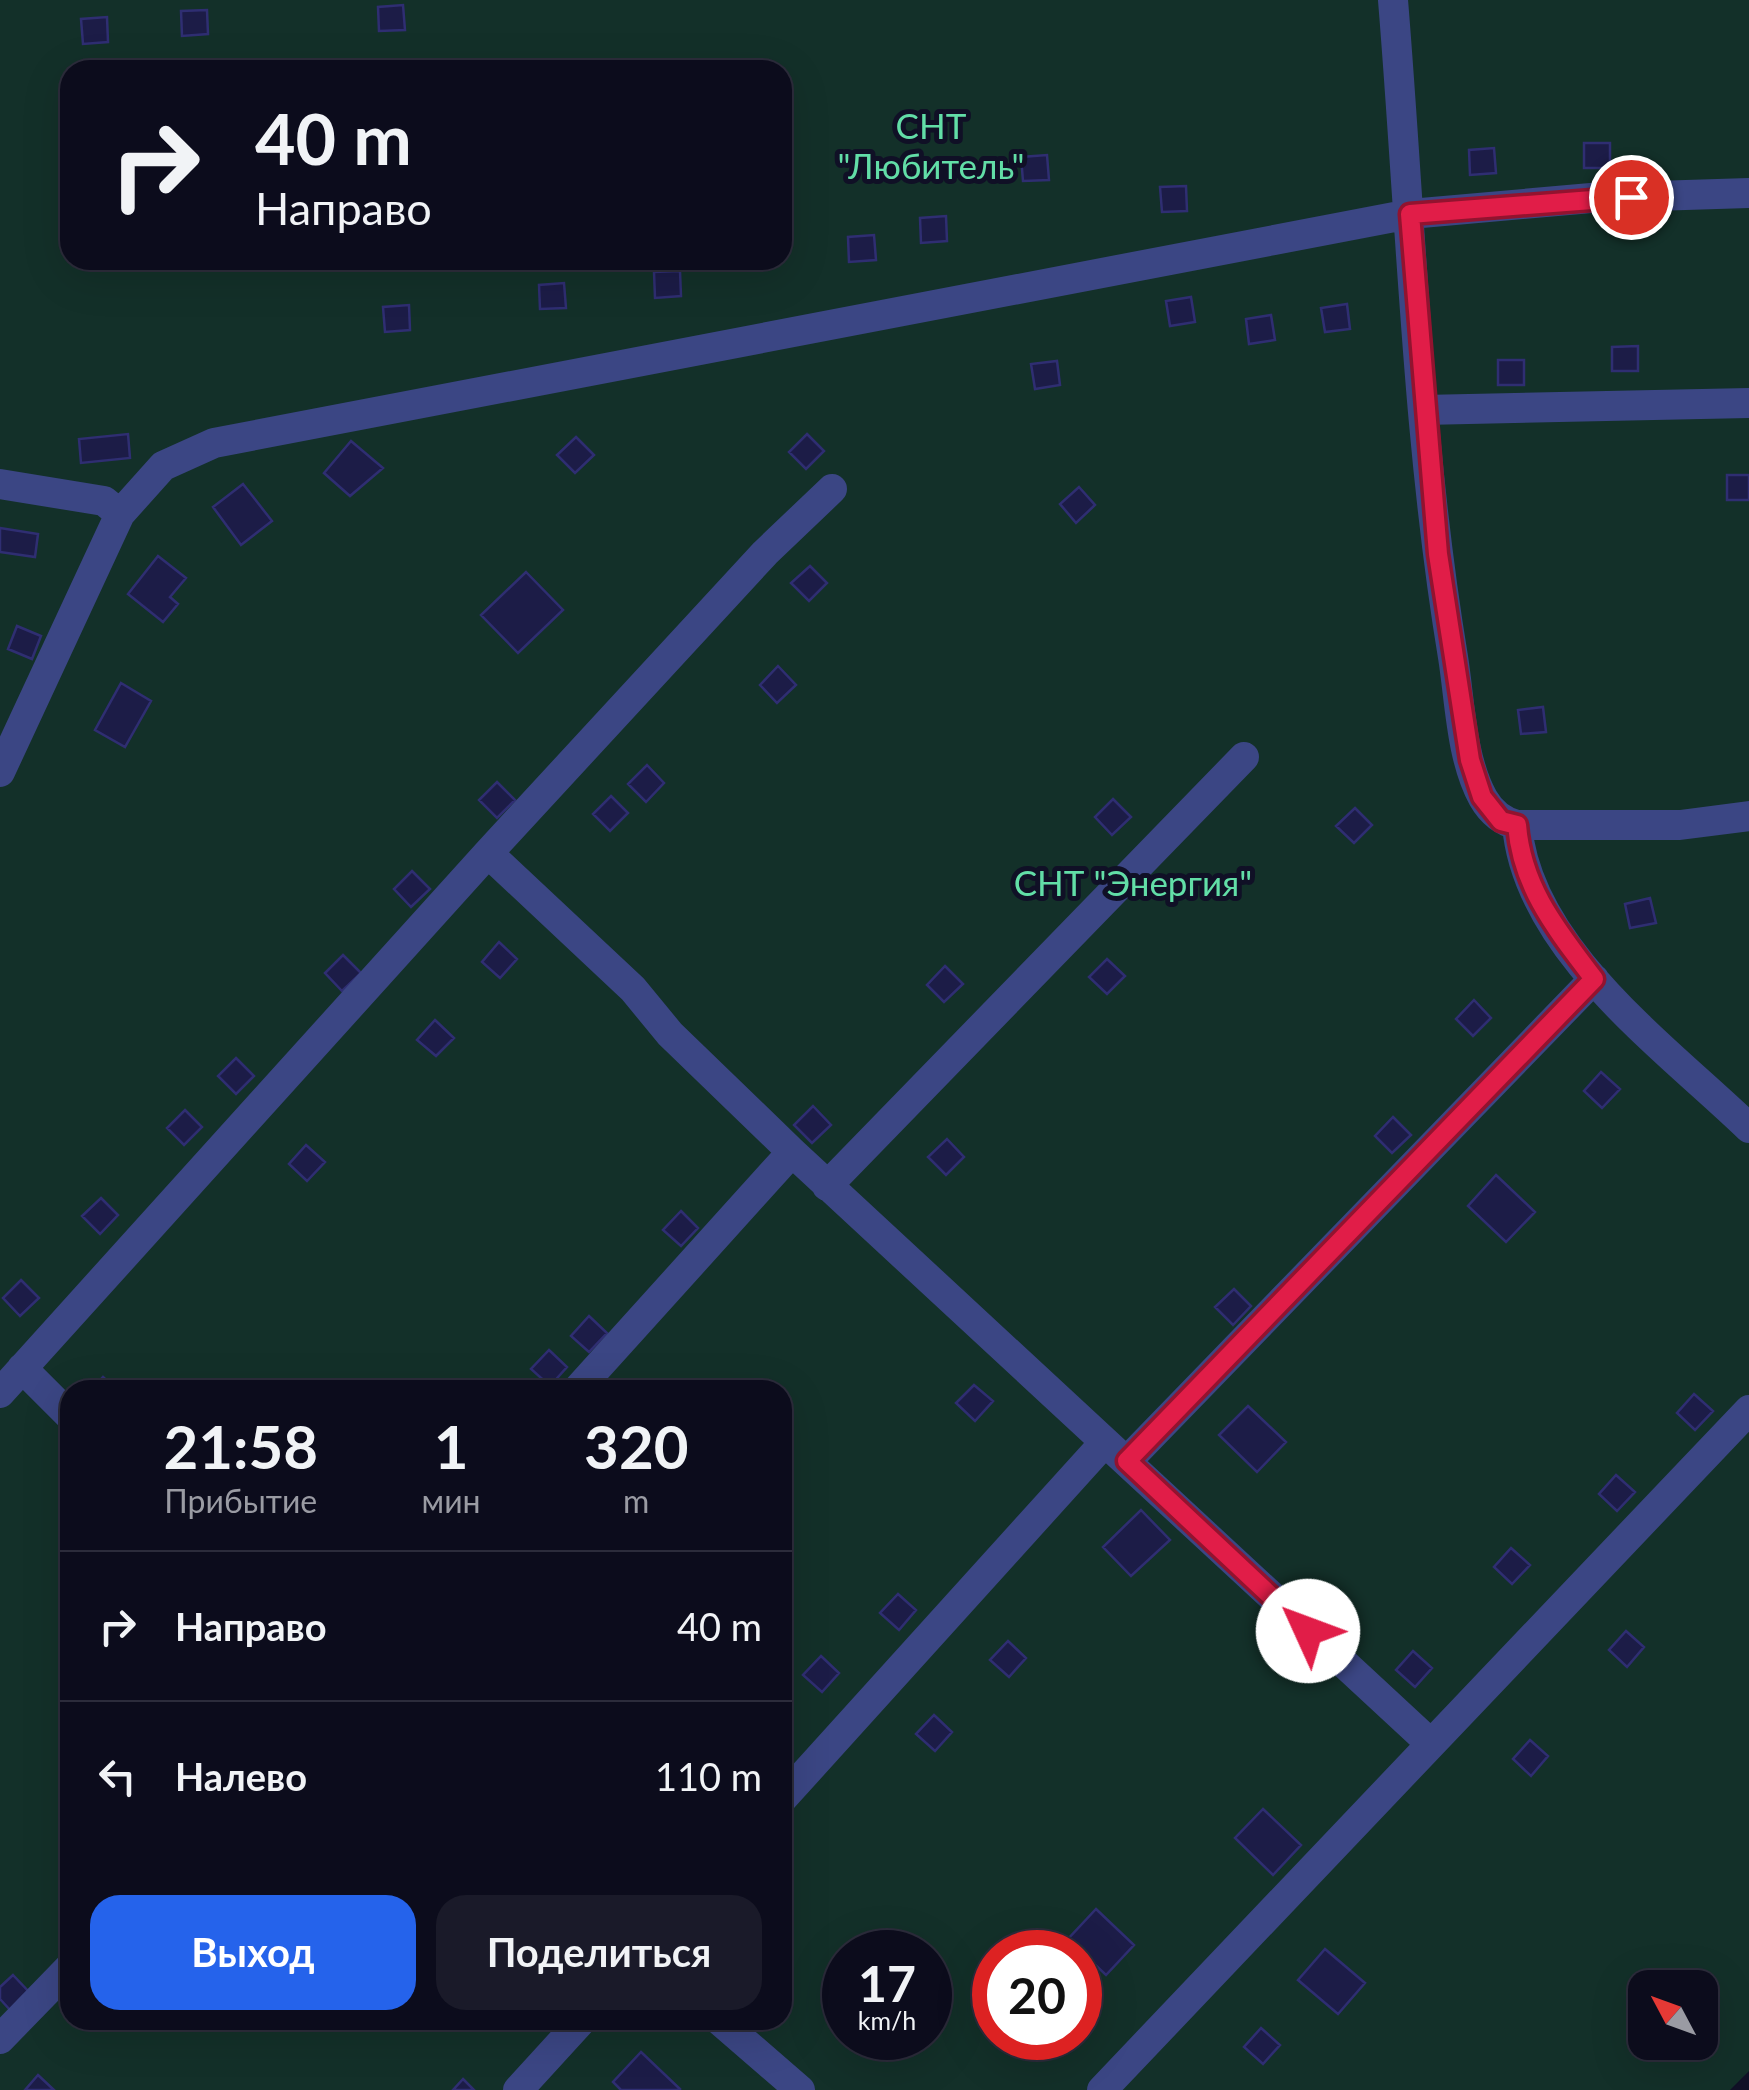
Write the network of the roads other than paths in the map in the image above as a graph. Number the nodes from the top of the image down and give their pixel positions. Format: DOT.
graph roads {
  1 [pos="1393,0"];
  2 [pos="1749,192"];
  3 [pos="1410,214"];
  4 [pos="1749,403"];
  5 [pos="1423,410"];
  6 [pos="0,484"];
  7 [pos="832,489"];
  8 [pos="120,514"];
  9 [pos="1244,757"];
  10 [pos="0,772"];
  11 [pos="1749,816"];
  12 [pos="1517,825"];
  13 [pos="488,852"];
  14 [pos="1594,979"];
  15 [pos="1749,1128"];
  16 [pos="792,1152"];
  17 [pos="828,1186"];
  18 [pos="22,1368"];
  19 [pos="586,1380"];
  20 [pos="0,1393"];
  21 [pos="60,1406"];
  22 [pos="1749,1410"];
  23 [pos="1116,1451"];
  24 [pos="1430,1743"];
  25 [pos="792,1788"];
  26 [pos="60,1978"];
  27 [pos="573,2030"];
  28 [pos="730,2030"];
  29 [pos="0,2039"];
  30 [pos="518,2090"];
  31 [pos="800,2090"];
  32 [pos="1102,2090"];
  1 -- 3 [label="lane"];
  2 -- 3 [label="lane"];
  3 -- 5 [label="lane"];
  3 -- 8 [label="lane"];
  4 -- 5 [label="lane"];
  5 -- 12 [label="lane"];
  6 -- 8 [label="lane"];
  7 -- 13 [label="lane"];
  8 -- 10 [label="lane"];
  9 -- 17 [label="lane"];
  11 -- 12 [label="lane"];
  12 -- 14 [label="lane"];
  13 -- 16 [label="lane"];
  13 -- 18 [label="lane"];
  14 -- 15 [label="lane"];
  14 -- 23 [label="lane"];
  16 -- 17 [label="lane"];
  16 -- 19 [label="lane"];
  17 -- 23 [label="lane"];
  18 -- 20 [label="lane"];
  18 -- 21 [label="lane"];
  22 -- 24 [label="lane"];
  23 -- 24 [label="lane"];
  23 -- 25 [label="lane"];
  24 -- 32 [label="lane"];
  26 -- 29 [label="lane"];
  27 -- 30 [label="lane"];
  28 -- 31 [label="lane"];
}
